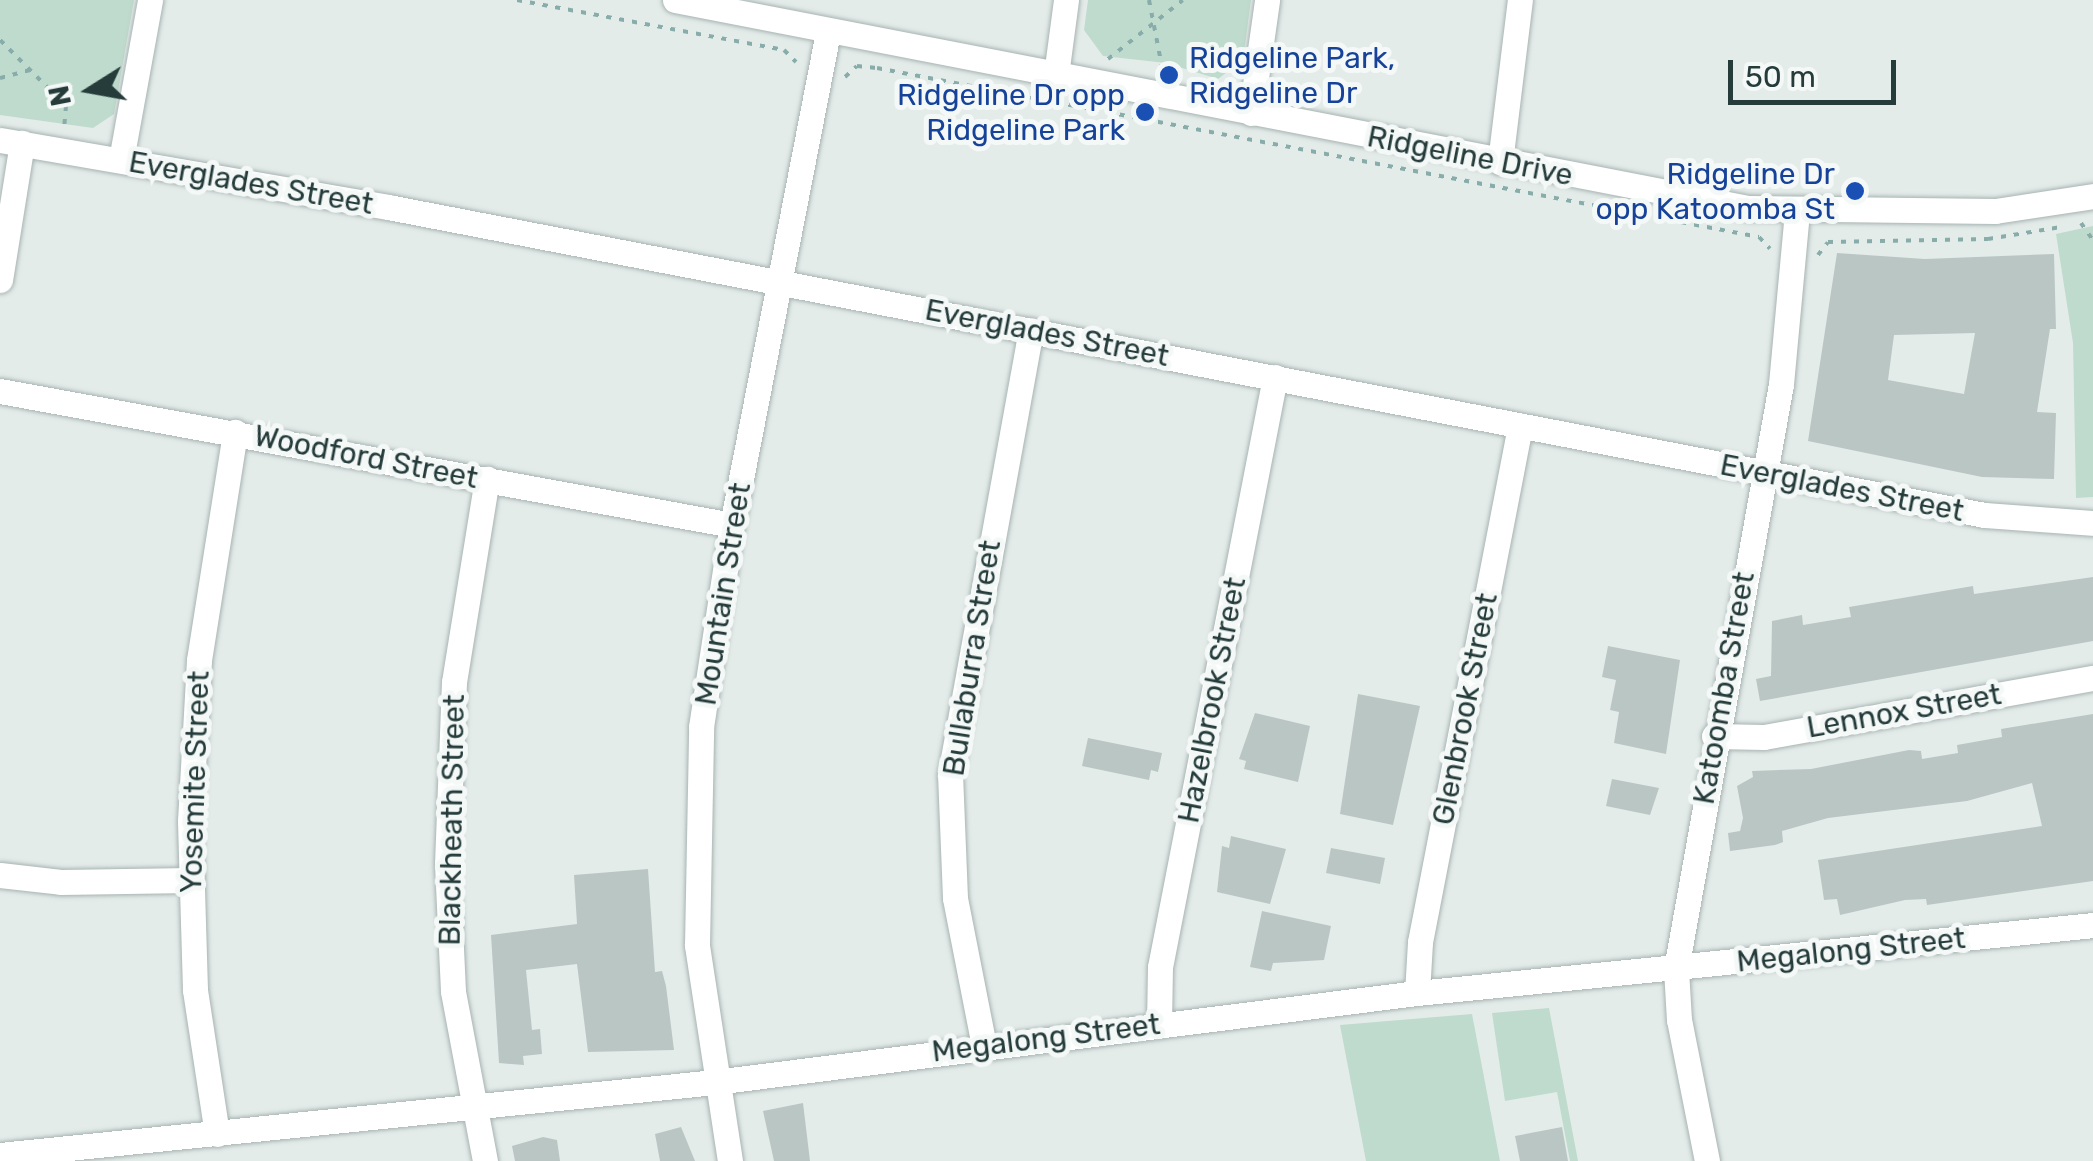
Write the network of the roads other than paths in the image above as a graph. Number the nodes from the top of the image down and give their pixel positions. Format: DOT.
graph roads {
  1 [pos="150,0"];
  2 [pos="674,0"];
  3 [pos="1066,0"];
  4 [pos="1267,0"];
  5 [pos="1520,0"];
  6 [pos="828,32"];
  7 [pos="1056,75"];
  8 [pos="1251,113"];
  9 [pos="11,142"];
  10 [pos="121,160"];
  11 [pos="1500,162"];
  12 [pos="2093,186"];
  13 [pos="2093,196"];
  14 [pos="1797,213"];
  15 [pos="2073,213"];
  16 [pos="0,280"];
  17 [pos="779,281"];
  18 [pos="1031,330"];
  19 [pos="1275,377"];
  20 [pos="0,391"];
  21 [pos="1520,426"];
  22 [pos="234,432"];
  23 [pos="1764,473"];
  24 [pos="487,480"];
  25 [pos="2093,523"];
  26 [pos="732,525"];
  27 [pos="2093,678"];
  28 [pos="1714,736"];
  29 [pos="0,875"];
  30 [pos="191,880"];
  31 [pos="2093,924"];
  32 [pos="1676,969"];
  33 [pos="1417,993"];
  34 [pos="1159,1024"];
  35 [pos="984,1046"];
  36 [pos="715,1082"];
  37 [pos="474,1106"];
  38 [pos="217,1134"];
  39 [pos="0,1155"];
  40 [pos="485,1161"];
  41 [pos="730,1161"];
  42 [pos="1708,1161"];
  1 -- 10 [label="street"];
  2 -- 6 [label="street, Ridgeline Drive"];
  3 -- 7 [label="street"];
  4 -- 8 [label="street"];
  5 -- 11 [label="street"];
  6 -- 7 [label="street, Ridgeline Drive"];
  6 -- 17 [label="street, Mountain Street"];
  7 -- 8 [label="street, Ridgeline Drive"];
  8 -- 11 [label="street, Ridgeline Drive"];
  9 -- 10 [label="street, Everglades Street"];
  9 -- 16 [label="street"];
  10 -- 17 [label="street, Everglades Street"];
  11 -- 14 [label="street, Ridgeline Drive"];
  12 -- 15 [label="street"];
  13 -- 15 [label="street, Ridgeline Drive"];
  14 -- 15 [label="street, Ridgeline Drive"];
  14 -- 23 [label="street, Katoomba Street"];
  17 -- 18 [label="street, Everglades Street"];
  17 -- 26 [label="street, Mountain Street"];
  18 -- 19 [label="street, Everglades Street"];
  18 -- 35 [label="street, Bullaburra Street"];
  19 -- 21 [label="street, Everglades Street"];
  19 -- 34 [label="street, Hazelbrook Street"];
  20 -- 22 [label="street, Woodford Street"];
  21 -- 23 [label="street, Everglades Street"];
  21 -- 33 [label="street, Glenbrook Street"];
  22 -- 24 [label="street, Woodford Street"];
  22 -- 30 [label="street, Yosemite Street"];
  23 -- 25 [label="street, Everglades Street"];
  23 -- 28 [label="street, Katoomba Street"];
  24 -- 26 [label="street, Woodford Street"];
  24 -- 37 [label="street, Blackheath Street"];
  26 -- 36 [label="street, Mountain Street"];
  27 -- 28 [label="street, Lennox Street"];
  28 -- 32 [label="street, Katoomba Street"];
  29 -- 30 [label="street"];
  30 -- 38 [label="street, Yosemite Street"];
  31 -- 32 [label="street, Megalong Street"];
  32 -- 33 [label="street, Megalong Street"];
  32 -- 42 [label="street, Katoomba Street"];
  33 -- 34 [label="street, Megalong Street"];
  34 -- 35 [label="street, Megalong Street"];
  35 -- 36 [label="street, Megalong Street"];
  36 -- 37 [label="street, Megalong Street"];
  36 -- 41 [label="street, Mountain Street"];
  37 -- 38 [label="street, Megalong Street"];
  37 -- 40 [label="street, Blackheath Street"];
  38 -- 39 [label="street, Megalong Street"];
}
